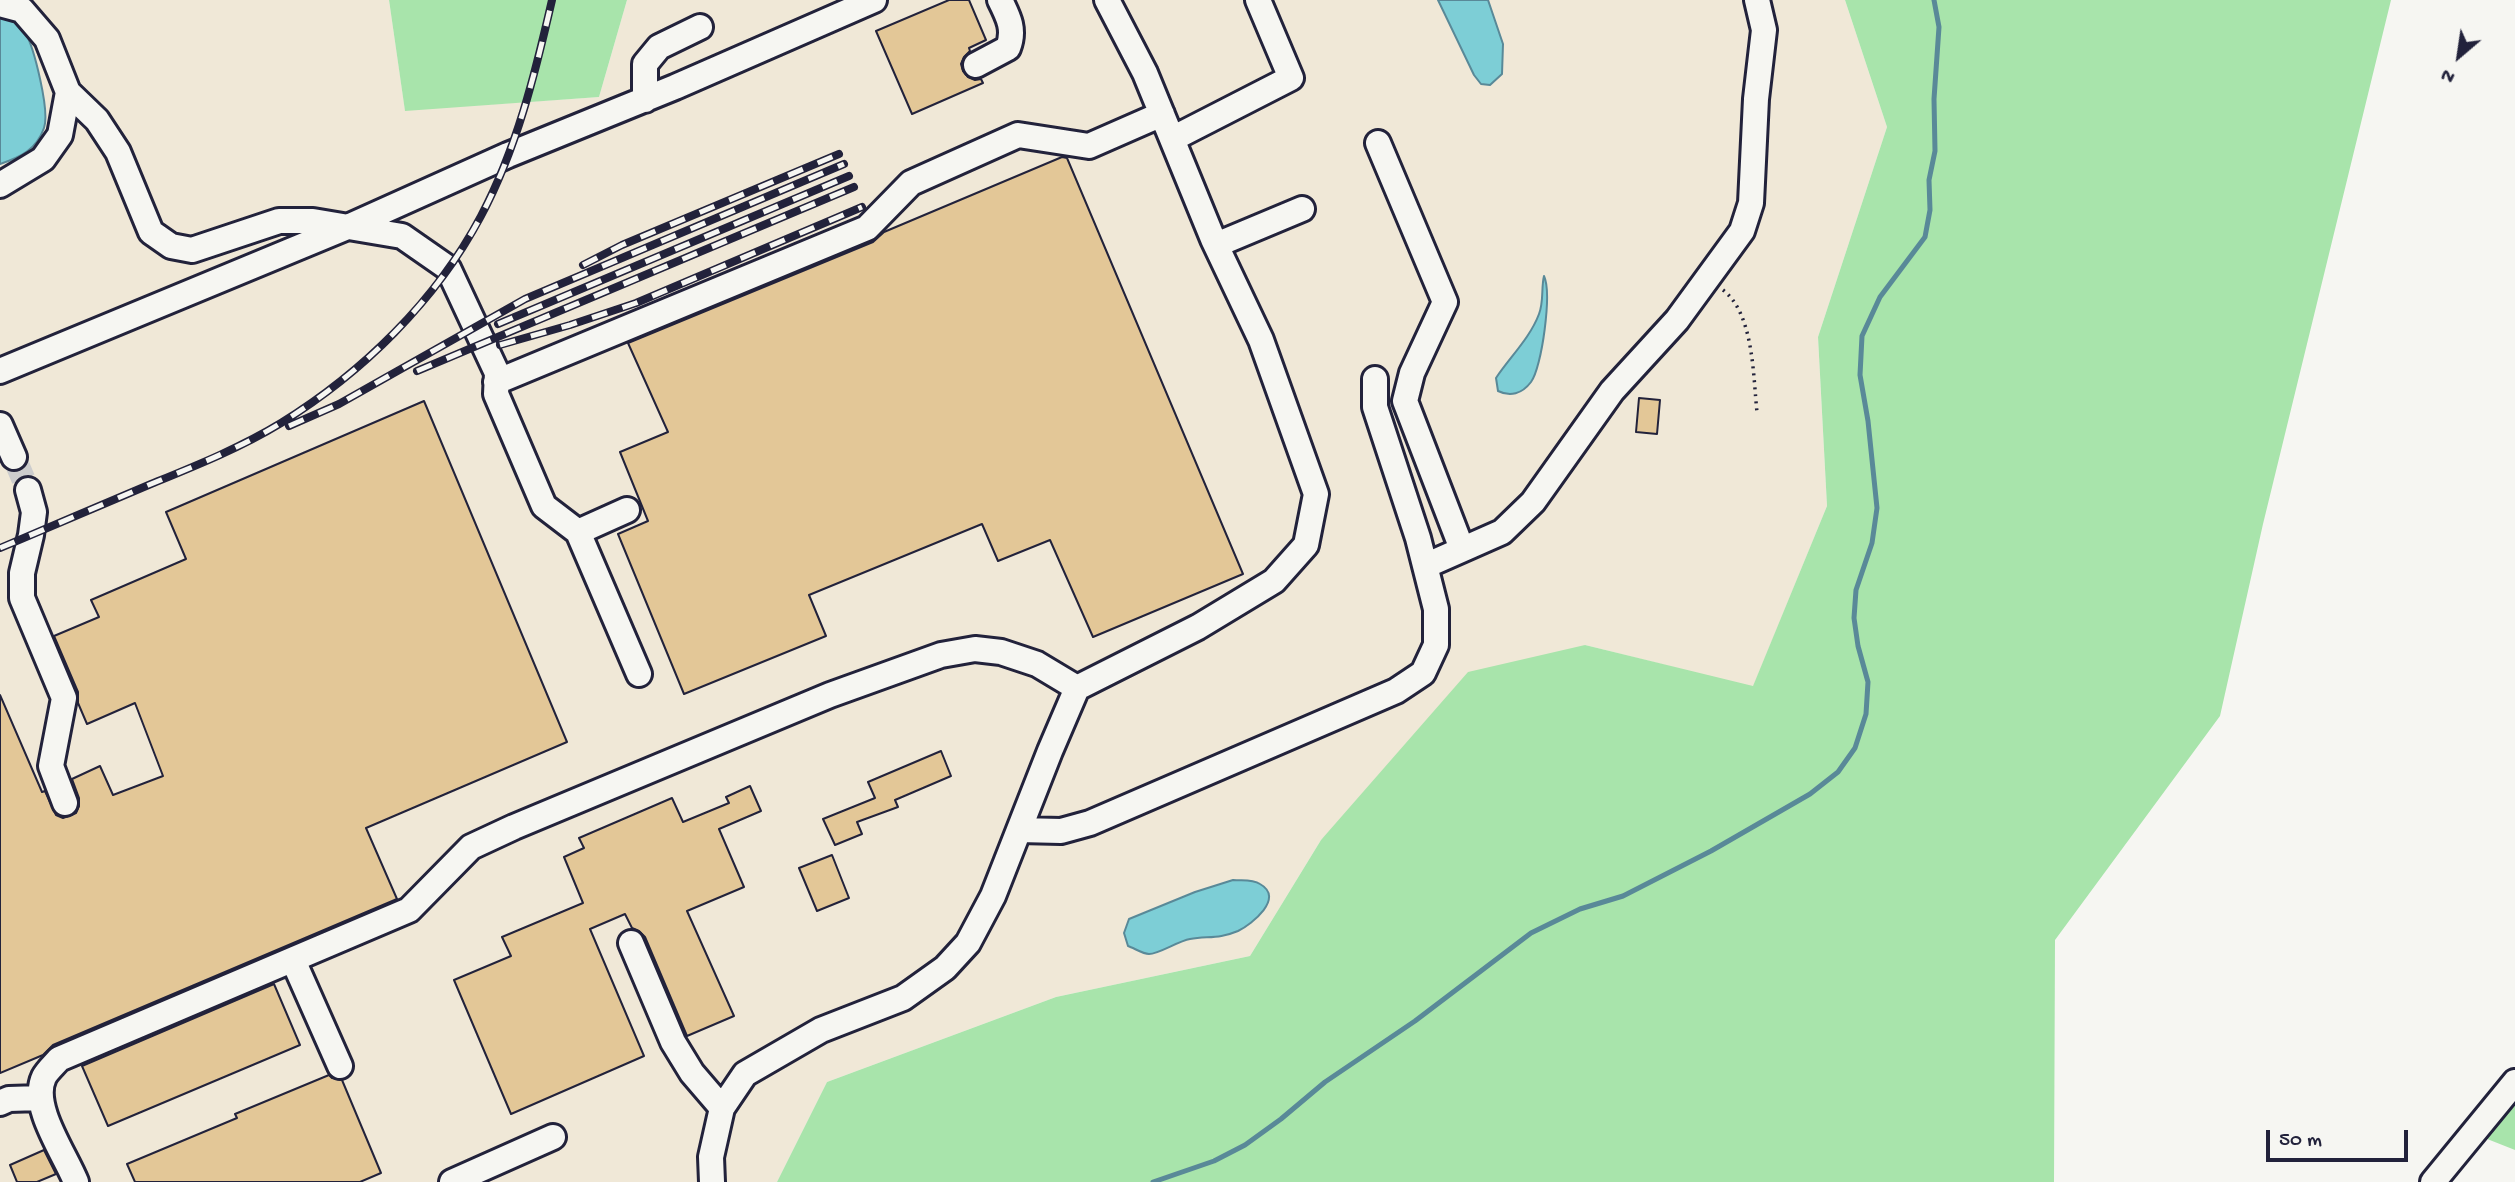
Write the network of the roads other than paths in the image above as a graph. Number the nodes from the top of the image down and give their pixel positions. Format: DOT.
graph roads {
  1 [pos="874,0"];
  2 [pos="1000,0"];
  3 [pos="1107,0"];
  4 [pos="1258,0"];
  5 [pos="1757,0"];
  6 [pos="0,4"];
  7 [pos="700,27"];
  8 [pos="976,65"];
  9 [pos="68,92"];
  10 [pos="645,100"];
  11 [pos="1162,114"];
  12 [pos="1172,139"];
  13 [pos="1378,143"];
  14 [pos="0,186"];
  15 [pos="1302,209"];
  16 [pos="350,226"];
  17 [pos="1216,245"];
  18 [pos="0,371"];
  19 [pos="1375,379"];
  20 [pos="496,382"];
  21 [pos="0,425"];
  22 [pos="14,457"];
  23 [pos="28,490"];
  24 [pos="627,510"];
  25 [pos="578,532"];
  26 [pos="1462,550"];
  27 [pos="1425,566"];
  28 [pos="639,674"];
  29 [pos="1077,688"];
  30 [pos="65,803"];
  31 [pos="1019,830"];
  32 [pos="631,943"];
  33 [pos="293,960"];
  34 [pos="340,1066"];
  35 [pos="2515,1082"];
  36 [pos="40,1098"];
  37 [pos="0,1103"];
  38 [pos="722,1108"];
  39 [pos="553,1138"];
  40 [pos="76,1182"];
  41 [pos="452,1182"];
  42 [pos="712,1182"];
  43 [pos="2433,1182"];
  1 -- 10 [label="street"];
  2 -- 8 [label="street"];
  3 -- 11 [label="street"];
  4 -- 12 [label="street"];
  5 -- 26 [label="street"];
  6 -- 9 [label="street"];
  7 -- 10 [label="street"];
  9 -- 14 [label="street"];
  9 -- 16 [label="street"];
  10 -- 16 [label="street"];
  11 -- 12 [label="street"];
  11 -- 20 [label="street"];
  12 -- 17 [label="street"];
  13 -- 26 [label="street"];
  15 -- 17 [label="street"];
  16 -- 18 [label="street"];
  16 -- 20 [label="street"];
  17 -- 29 [label="street"];
  19 -- 27 [label="street"];
  20 -- 25 [label="street"];
  21 -- 22 [label="street"];
  23 -- 30 [label="street"];
  24 -- 25 [label="street"];
  25 -- 28 [label="street"];
  26 -- 27 [label="street"];
  27 -- 31 [label="street"];
  29 -- 31 [label="street"];
  29 -- 33 [label="street"];
  31 -- 38 [label="street"];
  32 -- 38 [label="street"];
  33 -- 34 [label="street"];
  33 -- 36 [label="street"];
  35 -- 43 [label="street"];
  36 -- 37 [label="street"];
  36 -- 40 [label="street"];
  38 -- 42 [label="street"];
  39 -- 41 [label="street"];
}
